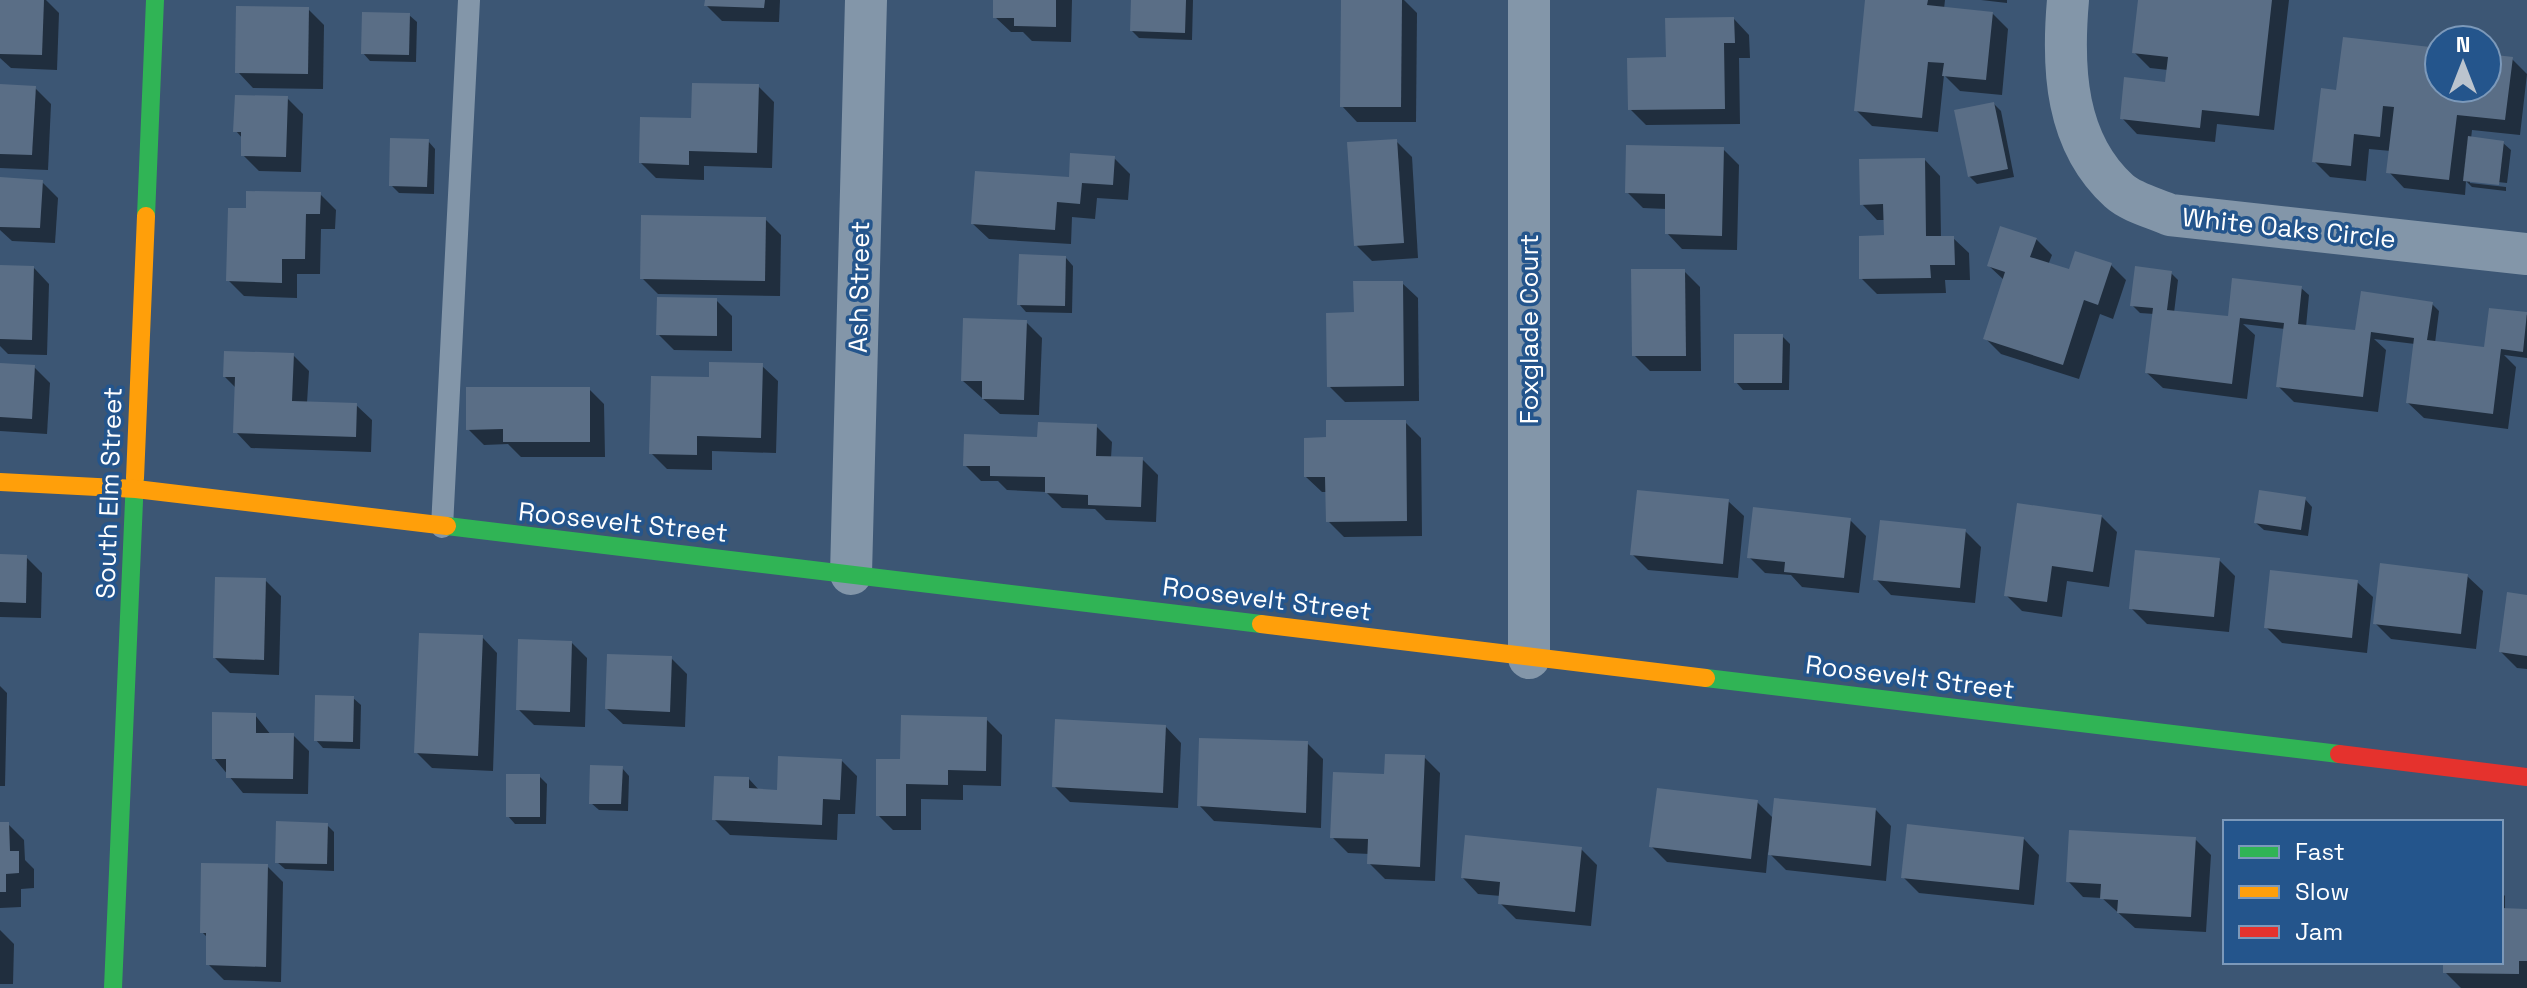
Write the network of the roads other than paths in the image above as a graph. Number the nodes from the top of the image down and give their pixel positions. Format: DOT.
graph roads {
  1 [pos="155,0"];
  2 [pos="469,0"];
  3 [pos="866,0"];
  4 [pos="1529,0"];
  5 [pos="2068,0"];
  6 [pos="2527,254"];
  7 [pos="0,482"];
  8 [pos="136,489"];
  9 [pos="442,527"];
  10 [pos="851,574"];
  11 [pos="1529,658"];
  12 [pos="2527,777"];
  13 [pos="113,988"];
  1 -- 8 [label="street, South Elm Street"];
  2 -- 9 [label="lane"];
  3 -- 10 [label="street, Ash Street"];
  4 -- 11 [label="street, Foxglade Court"];
  5 -- 6 [label="street, White Oaks Circle"];
  7 -- 8 [label="street, Roosevelt Street"];
  8 -- 9 [label="street, Roosevelt Street"];
  8 -- 13 [label="street, South Elm Street"];
  9 -- 10 [label="street, Roosevelt Street"];
  10 -- 11 [label="street, Roosevelt Street"];
  11 -- 12 [label="street, Roosevelt Street"];
}
